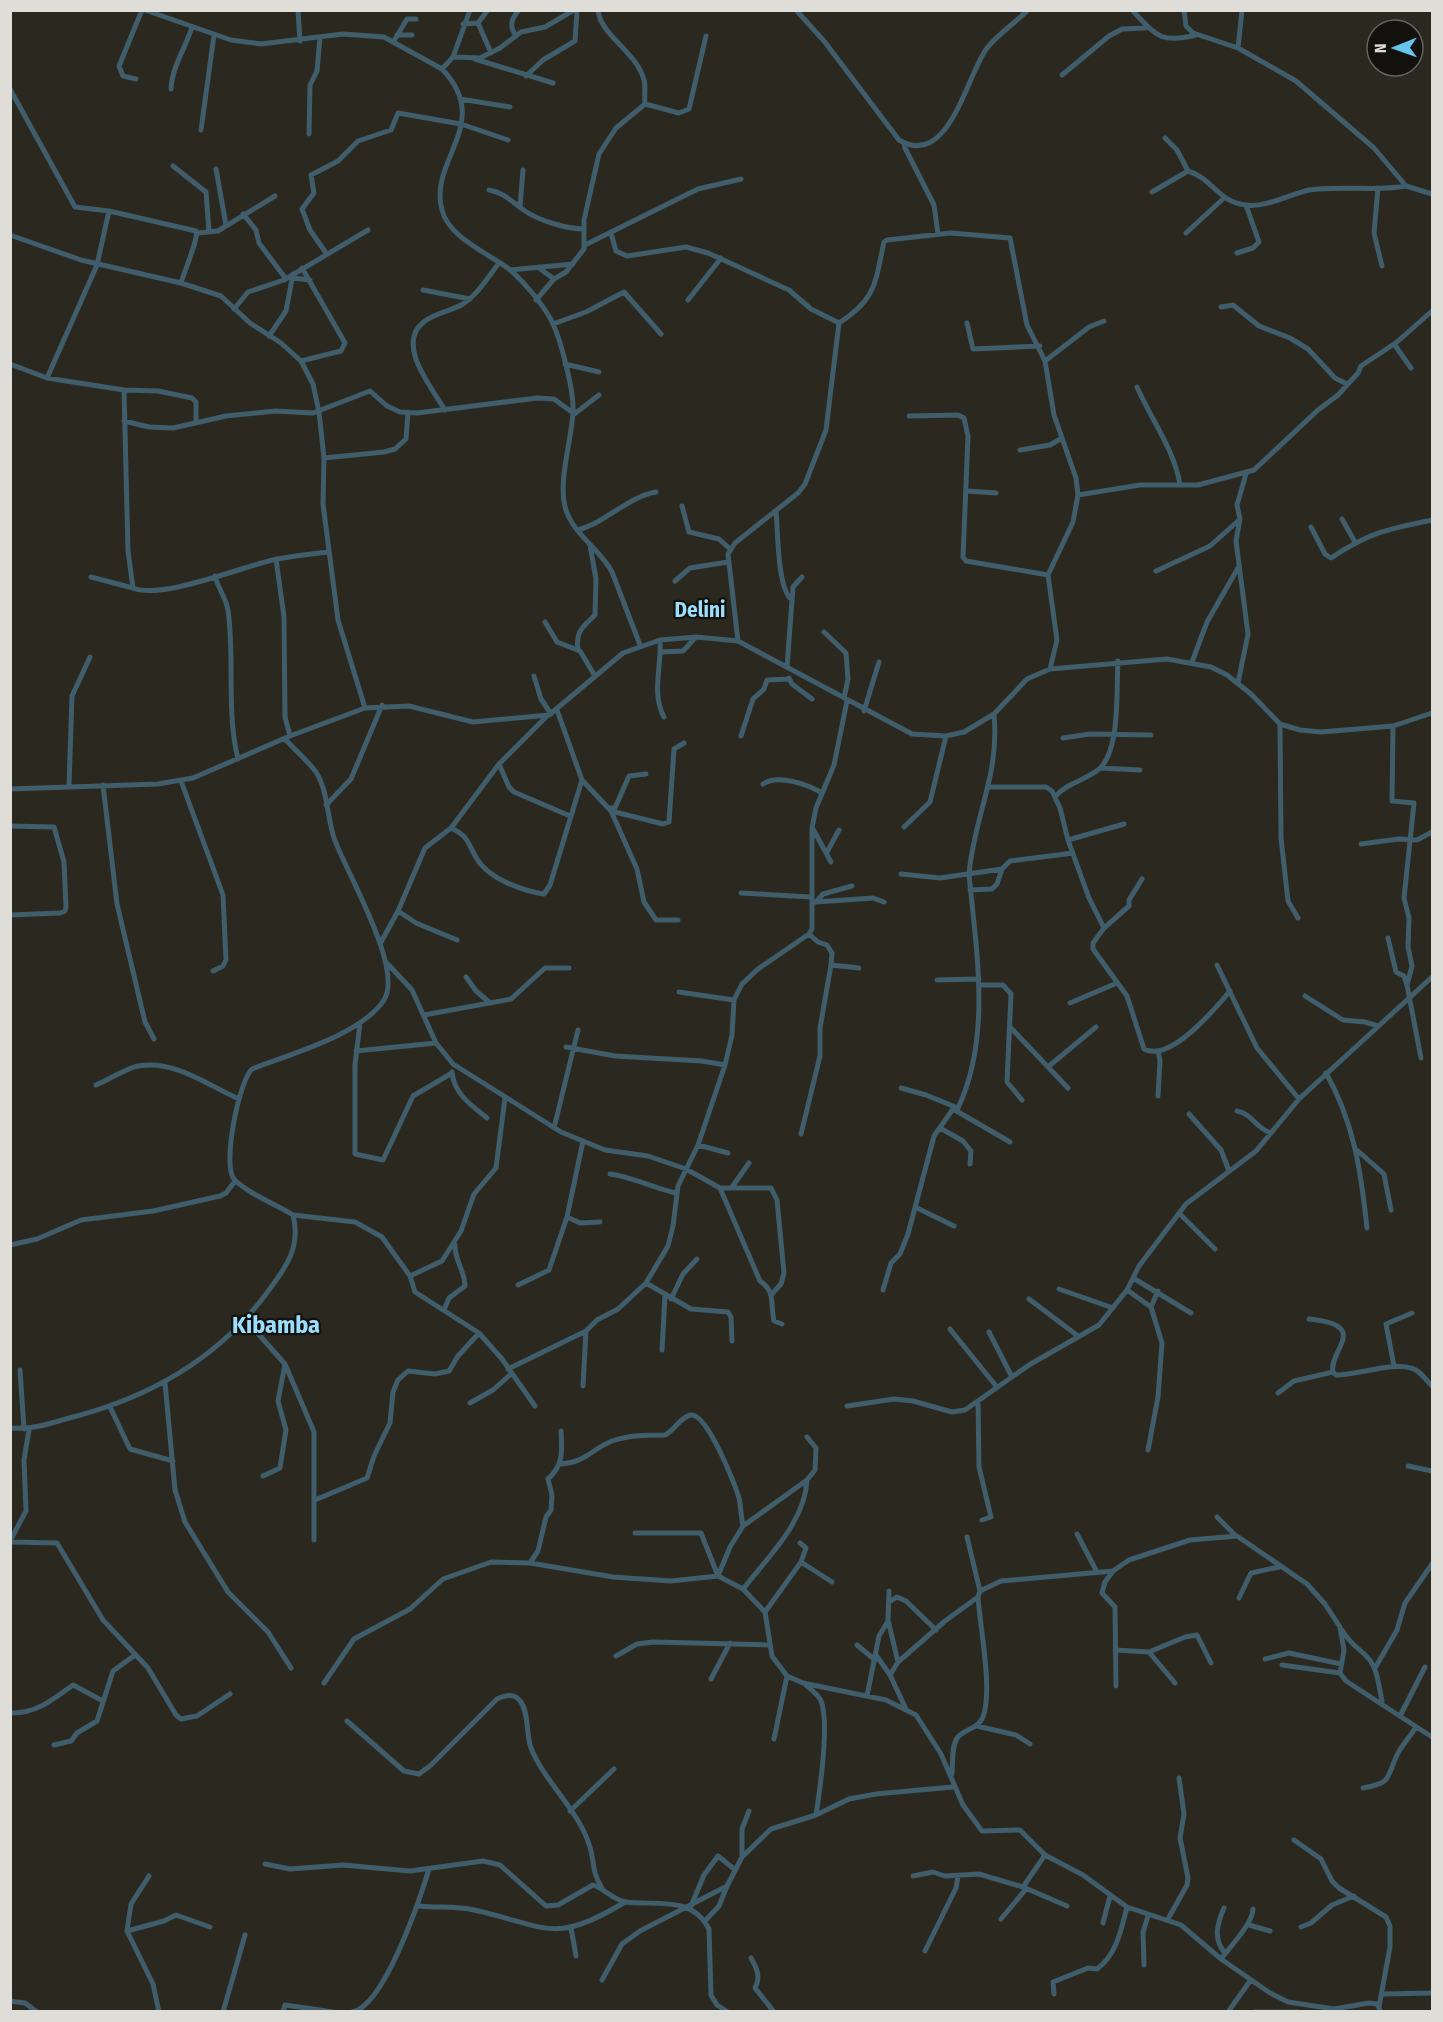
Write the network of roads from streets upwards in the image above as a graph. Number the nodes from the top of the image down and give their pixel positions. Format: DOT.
graph roads {
  1 [pos="143,10"];
  2 [pos="298,10"];
  3 [pos="470,10"];
  4 [pos="487,10"];
  5 [pos="519,10"];
  6 [pos="576,10"];
  7 [pos="598,10"];
  8 [pos="796,10"];
  9 [pos="1028,10"];
  10 [pos="1132,10"];
  11 [pos="1185,10"];
  12 [pos="1242,10"];
  13 [pos="416,19"];
  14 [pos="478,23"];
  15 [pos="464,24"];
  16 [pos="192,27"];
  17 [pos="1145,28"];
  18 [pos="214,35"];
  19 [pos="412,35"];
  20 [pos="1197,35"];
  21 [pos="516,36"];
  22 [pos="706,36"];
  23 [pos="320,37"];
  24 [pos="395,38"];
  25 [pos="300,40"];
  26 [pos="1238,48"];
  27 [pos="492,53"];
  28 [pos="453,57"];
  29 [pos="475,59"];
  30 [pos="441,69"];
  31 [pos="1062,75"];
  32 [pos="526,76"];
  33 [pos="136,79"];
  34 [pos="553,83"];
  35 [pos="10,89"];
  36 [pos="171,89"];
  37 [pos="12,96"];
  38 [pos="460,99"];
  39 [pos="645,104"];
  40 [pos="510,107"];
  41 [pos="461,124"];
  42 [pos="201,130"];
  43 [pos="309,134"];
  44 [pos="1165,138"];
  45 [pos="508,140"];
  46 [pos="904,143"];
  47 [pos="173,166"];
  48 [pos="216,169"];
  49 [pos="523,170"];
  50 [pos="1188,171"];
  51 [pos="741,179"];
  52 [pos="1406,186"];
  53 [pos="1378,188"];
  54 [pos="489,190"];
  55 [pos="1152,192"];
  56 [pos="1432,194"];
  57 [pos="275,196"];
  58 [pos="1224,198"];
  59 [pos="1246,205"];
  60 [pos="520,207"];
  61 [pos="109,211"];
  62 [pos="243,214"];
  63 [pos="226,225"];
  64 [pos="584,229"];
  65 [pos="368,230"];
  66 [pos="209,232"];
  67 [pos="198,233"];
  68 [pos="610,233"];
  69 [pos="1186,233"];
  70 [pos="938,234"];
  71 [pos="10,235"];
  72 [pos="585,244"];
  73 [pos="326,253"];
  74 [pos="1237,253"];
  75 [pos="721,258"];
  76 [pos="499,263"];
  77 [pos="573,264"];
  78 [pos="97,265"];
  79 [pos="1382,266"];
  80 [pos="302,268"];
  81 [pos="539,268"];
  82 [pos="510,270"];
  83 [pos="290,277"];
  84 [pos="555,279"];
  85 [pos="310,280"];
  86 [pos="181,283"];
  87 [pos="423,290"];
  88 [pos="470,299"];
  89 [pos="536,300"];
  90 [pos="688,300"];
  91 [pos="1221,307"];
  92 [pos="234,309"];
  93 [pos="1432,310"];
  94 [pos="1104,321"];
  95 [pos="839,323"];
  96 [pos="967,323"];
  97 [pos="553,324"];
  98 [pos="661,334"];
  99 [pos="269,336"];
  100 [pos="1394,344"];
  101 [pos="1040,346"];
  102 [pos="301,361"];
  103 [pos="1046,361"];
  104 [pos="10,364"];
  105 [pos="565,364"];
  106 [pos="1411,368"];
  107 [pos="599,372"];
  108 [pos="47,378"];
  109 [pos="1347,384"];
  110 [pos="1137,387"];
  111 [pos="124,390"];
  112 [pos="599,395"];
  113 [pos="445,410"];
  114 [pos="319,412"];
  115 [pos="408,412"];
  116 [pos="573,414"];
  117 [pos="909,416"];
  118 [pos="124,421"];
  119 [pos="196,423"];
  120 [pos="1062,438"];
  121 [pos="1020,450"];
  122 [pos="324,458"];
  123 [pos="1246,474"];
  124 [pos="1180,485"];
  125 [pos="966,490"];
  126 [pos="656,492"];
  127 [pos="996,492"];
  128 [pos="1078,495"];
  129 [pos="682,506"];
  130 [pos="776,511"];
  131 [pos="1239,519"];
  132 [pos="1342,519"];
  133 [pos="1432,520"];
  134 [pos="1311,527"];
  135 [pos="577,530"];
  136 [pos="1355,542"];
  137 [pos="590,544"];
  138 [pos="730,549"];
  139 [pos="329,552"];
  140 [pos="276,559"];
  141 [pos="728,562"];
  142 [pos="1238,568"];
  143 [pos="1156,571"];
  144 [pos="1048,575"];
  145 [pos="215,576"];
  146 [pos="91,577"];
  147 [pos="802,577"];
  148 [pos="675,581"];
  149 [pos="133,588"];
  150 [pos="792,600"];
  151 [pos="545,622"];
  152 [pos="824,632"];
  153 [pos="696,637"];
  154 [pos="660,640"];
  155 [pos="738,641"];
  156 [pos="640,645"];
  157 [pos="578,649"];
  158 [pos="661,652"];
  159 [pos="90,657"];
  160 [pos="1118,661"];
  161 [pos="879,662"];
  162 [pos="1192,662"];
  163 [pos="789,669"];
  164 [pos="1050,669"];
  165 [pos="534,676"];
  166 [pos="595,676"];
  167 [pos="789,679"];
  168 [pos="1238,683"];
  169 [pos="812,699"];
  170 [pos="845,699"];
  171 [pos="382,705"];
  172 [pos="365,708"];
  173 [pos="557,710"];
  174 [pos="864,711"];
  175 [pos="1432,713"];
  176 [pos="550,714"];
  177 [pos="994,714"];
  178 [pos="664,717"];
  179 [pos="1280,724"];
  180 [pos="1394,726"];
  181 [pos="1151,735"];
  182 [pos="741,736"];
  183 [pos="946,736"];
  184 [pos="1114,736"];
  185 [pos="287,737"];
  186 [pos="1063,738"];
  187 [pos="684,743"];
  188 [pos="238,759"];
  189 [pos="499,764"];
  190 [pos="1100,768"];
  191 [pos="1140,770"];
  192 [pos="646,774"];
  193 [pos="582,780"];
  194 [pos="181,781"];
  195 [pos="763,784"];
  196 [pos="103,785"];
  197 [pos="69,786"];
  198 [pos="989,787"];
  199 [pos="10,789"];
  200 [pos="822,793"];
  201 [pos="1055,797"];
  202 [pos="326,805"];
  203 [pos="610,810"];
  204 [pos="570,816"];
  205 [pos="1124,824"];
  206 [pos="10,826"];
  207 [pos="904,827"];
  208 [pos="451,828"];
  209 [pos="812,828"];
  210 [pos="839,830"];
  211 [pos="1432,832"];
  212 [pos="1068,840"];
  213 [pos="1411,840"];
  214 [pos="1361,844"];
  215 [pos="826,852"];
  216 [pos="1073,853"];
  217 [pos="831,862"];
  218 [pos="1002,869"];
  219 [pos="901,874"];
  220 [pos="969,874"];
  221 [pos="1142,879"];
  222 [pos="852,886"];
  223 [pos="970,890"];
  224 [pos="741,893"];
  225 [pos="811,897"];
  226 [pos="816,902"];
  227 [pos="884,902"];
  228 [pos="811,908"];
  229 [pos="398,911"];
  230 [pos="10,915"];
  231 [pos="1298,918"];
  232 [pos="678,920"];
  233 [pos="1104,928"];
  234 [pos="810,934"];
  235 [pos="1388,938"];
  236 [pos="457,940"];
  237 [pos="380,944"];
  238 [pos="386,961"];
  239 [pos="831,965"];
  240 [pos="1217,965"];
  241 [pos="569,968"];
  242 [pos="860,968"];
  243 [pos="213,971"];
  244 [pos="466,977"];
  245 [pos="1432,977"];
  246 [pos="937,980"];
  247 [pos="979,982"];
  248 [pos="1117,983"];
  249 [pos="1407,986"];
  250 [pos="1230,991"];
  251 [pos="679,992"];
  252 [pos="1305,996"];
  253 [pos="1409,997"];
  254 [pos="734,1000"];
  255 [pos="489,1002"];
  256 [pos="1070,1003"];
  257 [pos="424,1015"];
  258 [pos="360,1023"];
  259 [pos="1378,1026"];
  260 [pos="1010,1027"];
  261 [pos="1096,1027"];
  262 [pos="578,1030"];
  263 [pos="154,1039"];
  264 [pos="436,1043"];
  265 [pos="566,1047"];
  266 [pos="575,1048"];
  267 [pos="356,1051"];
  268 [pos="1158,1051"];
  269 [pos="1421,1058"];
  270 [pos="453,1064"];
  271 [pos="725,1065"];
  272 [pos="1049,1066"];
  273 [pos="452,1073"];
  274 [pos="1326,1073"];
  275 [pos="96,1085"];
  276 [pos="901,1088"];
  277 [pos="1068,1088"];
  278 [pos="1158,1096"];
  279 [pos="505,1098"];
  280 [pos="239,1099"];
  281 [pos="1299,1099"];
  282 [pos="1022,1100"];
  283 [pos="955,1108"];
  284 [pos="1237,1110"];
  285 [pos="1189,1114"];
  286 [pos="487,1118"];
  287 [pos="554,1128"];
  288 [pos="940,1128"];
  289 [pos="1271,1133"];
  290 [pos="801,1134"];
  291 [pos="583,1141"];
  292 [pos="1010,1142"];
  293 [pos="698,1145"];
  294 [pos="1357,1150"];
  295 [pos="728,1153"];
  296 [pos="749,1163"];
  297 [pos="970,1164"];
  298 [pos="686,1169"];
  299 [pos="1229,1171"];
  300 [pos="610,1174"];
  301 [pos="235,1181"];
  302 [pos="732,1187"];
  303 [pos="720,1188"];
  304 [pos="676,1193"];
  305 [pos="915,1207"];
  306 [pos="1390,1210"];
  307 [pos="1180,1214"];
  308 [pos="293,1215"];
  309 [pos="567,1217"];
  310 [pos="600,1222"];
  311 [pos="954,1226"];
  312 [pos="1367,1228"];
  313 [pos="456,1242"];
  314 [pos="10,1245"];
  315 [pos="1215,1249"];
  316 [pos="697,1259"];
  317 [pos="410,1276"];
  318 [pos="1133,1278"];
  319 [pos="646,1283"];
  320 [pos="518,1285"];
  321 [pos="1059,1289"];
  322 [pos="883,1290"];
  323 [pos="1127,1290"];
  324 [pos="1158,1291"];
  325 [pos="772,1294"];
  326 [pos="668,1297"];
  327 [pos="1029,1299"];
  328 [pos="1151,1307"];
  329 [pos="1113,1308"];
  330 [pos="444,1310"];
  331 [pos="1191,1312"];
  332 [pos="1412,1313"];
  333 [pos="245,1319"];
  334 [pos="1309,1319"];
  335 [pos="782,1324"];
  336 [pos="950,1329"];
  337 [pos="586,1331"];
  338 [pos="989,1332"];
  339 [pos="479,1333"];
  340 [pos="1078,1336"];
  341 [pos="732,1341"];
  342 [pos="662,1350"];
  343 [pos="285,1364"];
  344 [pos="1394,1366"];
  345 [pos="20,1370"];
  346 [pos="509,1371"];
  347 [pos="1333,1372"];
  348 [pos="1012,1377"];
  349 [pos="165,1383"];
  350 [pos="583,1386"];
  351 [pos="996,1386"];
  352 [pos="1432,1386"];
  353 [pos="1278,1393"];
  354 [pos="978,1401"];
  355 [pos="470,1402"];
  356 [pos="536,1406"];
  357 [pos="847,1406"];
  358 [pos="110,1407"];
  359 [pos="10,1428"];
  360 [pos="27,1429"];
  361 [pos="561,1431"];
  362 [pos="807,1437"];
  363 [pos="1148,1450"];
  364 [pos="173,1461"];
  365 [pos="560,1464"];
  366 [pos="1408,1466"];
  367 [pos="1432,1471"];
  368 [pos="263,1476"];
  369 [pos="807,1480"];
  370 [pos="315,1500"];
  371 [pos="1217,1517"];
  372 [pos="982,1520"];
  373 [pos="743,1526"];
  374 [pos="635,1533"];
  375 [pos="1077,1534"];
  376 [pos="1237,1536"];
  377 [pos="967,1537"];
  378 [pos="314,1540"];
  379 [pos="10,1542"];
  380 [pos="800,1543"];
  381 [pos="801,1562"];
  382 [pos="530,1563"];
  383 [pos="1432,1564"];
  384 [pos="1280,1567"];
  385 [pos="1113,1571"];
  386 [pos="1097,1572"];
  387 [pos="718,1576"];
  388 [pos="832,1582"];
  389 [pos="743,1589"];
  390 [pos="889,1591"];
  391 [pos="979,1594"];
  392 [pos="1239,1598"];
  393 [pos="889,1602"];
  394 [pos="765,1612"];
  395 [pos="888,1620"];
  396 [pos="1340,1627"];
  397 [pos="936,1630"];
  398 [pos="730,1643"];
  399 [pos="770,1645"];
  400 [pos="857,1645"];
  401 [pos="1115,1650"];
  402 [pos="1149,1652"];
  403 [pos="135,1655"];
  404 [pos="616,1656"];
  405 [pos="876,1657"];
  406 [pos="1265,1659"];
  407 [pos="898,1662"];
  408 [pos="1211,1663"];
  409 [pos="1282,1665"];
  410 [pos="1341,1665"];
  411 [pos="1425,1666"];
  412 [pos="291,1668"];
  413 [pos="1375,1668"];
  414 [pos="1340,1673"];
  415 [pos="890,1675"];
  416 [pos="787,1676"];
  417 [pos="711,1679"];
  418 [pos="324,1683"];
  419 [pos="803,1683"];
  420 [pos="1175,1683"];
  421 [pos="1116,1686"];
  422 [pos="230,1694"];
  423 [pos="867,1696"];
  424 [pos="103,1701"];
  425 [pos="1382,1701"];
  426 [pos="906,1709"];
  427 [pos="10,1713"];
  428 [pos="1401,1714"];
  429 [pos="347,1721"];
  430 [pos="977,1726"];
  431 [pos="1416,1727"];
  432 [pos="1432,1737"];
  433 [pos="774,1739"];
  434 [pos="1030,1744"];
  435 [pos="54,1745"];
  436 [pos="614,1769"];
  437 [pos="951,1776"];
  438 [pos="1179,1778"];
  439 [pos="954,1787"];
  440 [pos="1363,1788"];
  441 [pos="570,1811"];
  442 [pos="749,1811"];
  443 [pos="816,1815"];
  444 [pos="1294,1840"];
  445 [pos="1045,1855"];
  446 [pos="742,1857"];
  447 [pos="265,1864"];
  448 [pos="429,1869"];
  449 [pos="734,1869"];
  450 [pos="149,1876"];
  451 [pos="913,1876"];
  452 [pos="958,1876"];
  453 [pos="727,1886"];
  454 [pos="602,1888"];
  455 [pos="1024,1888"];
  456 [pos="1110,1896"];
  457 [pos="1354,1896"];
  458 [pos="625,1902"];
  459 [pos="419,1906"];
  460 [pos="1067,1906"];
  461 [pos="689,1907"];
  462 [pos="1127,1907"];
  463 [pos="1224,1908"];
  464 [pos="1253,1909"];
  465 [pos="1148,1916"];
  466 [pos="1001,1919"];
  467 [pos="1168,1920"];
  468 [pos="705,1921"];
  469 [pos="1103,1923"];
  470 [pos="1249,1925"];
  471 [pos="210,1927"];
  472 [pos="1301,1927"];
  473 [pos="571,1928"];
  474 [pos="127,1931"];
  475 [pos="1270,1931"];
  476 [pos="245,1935"];
  477 [pos="925,1951"];
  478 [pos="1225,1953"];
  479 [pos="576,1956"];
  480 [pos="751,1958"];
  481 [pos="1221,1959"];
  482 [pos="1144,1965"];
  483 [pos="602,1980"];
  484 [pos="1250,1981"];
  485 [pos="1432,1993"];
  486 [pos="1054,1994"];
  487 [pos="1384,1994"];
  488 [pos="10,2001"];
  489 [pos="1314,2007"];
  490 [pos="1380,2009"];
  491 [pos="37,2012"];
  492 [pos="159,2012"];
  493 [pos="223,2012"];
  494 [pos="284,2012"];
  495 [pos="333,2012"];
  496 [pos="352,2012"];
  497 [pos="728,2012"];
  498 [pos="774,2012"];
  499 [pos="1228,2012"];
  500 [pos="1254,2012"];
  501 [pos="1298,2012"];
  502 [pos="1302,2012"];
  1 -- 16 [label="street"];
  1 -- 33 [label="street"];
  2 -- 25 [label="street"];
  3 -- 15 [label="street"];
  4 -- 14 [label="street"];
  5 -- 21 [label="street"];
  6 -- 21 [label="street"];
  6 -- 32 [label="street"];
  7 -- 39 [label="street"];
  8 -- 46 [label="street"];
  9 -- 46 [label="street"];
  10 -- 17 [label="street"];
  11 -- 20 [label="street"];
  12 -- 26 [label="street"];
  13 -- 24 [label="street"];
  14 -- 15 [label="street"];
  14 -- 27 [label="street"];
  15 -- 28 [label="street"];
  16 -- 18 [label="street"];
  16 -- 36 [label="street"];
  17 -- 20 [label="street"];
  17 -- 31 [label="street"];
  18 -- 25 [label="street"];
  18 -- 42 [label="street"];
  19 -- 24 [label="street"];
  20 -- 26 [label="street"];
  21 -- 27 [label="street"];
  22 -- 39 [label="street"];
  23 -- 24 [label="street"];
  23 -- 25 [label="street"];
  23 -- 43 [label="street"];
  24 -- 30 [label="street"];
  26 -- 52 [label="street"];
  27 -- 29 [label="street"];
  28 -- 29 [label="street"];
  28 -- 30 [label="street"];
  29 -- 32 [label="street"];
  30 -- 38 [label="street"];
  32 -- 34 [label="street"];
  35 -- 37 [label="street"];
  37 -- 61 [label="street"];
  38 -- 40 [label="street"];
  38 -- 41 [label="street"];
  39 -- 64 [label="street"];
  41 -- 45 [label="street"];
  41 -- 73 [label="street"];
  41 -- 76 [label="street"];
  44 -- 50 [label="street"];
  46 -- 70 [label="street"];
  47 -- 66 [label="street"];
  48 -- 63 [label="street"];
  49 -- 60 [label="street"];
  50 -- 55 [label="street"];
  50 -- 58 [label="street"];
  51 -- 68 [label="street"];
  52 -- 53 [label="street"];
  52 -- 56 [label="street"];
  53 -- 59 [label="street"];
  53 -- 79 [label="street"];
  54 -- 60 [label="street"];
  57 -- 62 [label="street"];
  58 -- 59 [label="street"];
  58 -- 69 [label="street"];
  59 -- 74 [label="street"];
  60 -- 64 [label="street"];
  61 -- 67 [label="street"];
  61 -- 78 [label="street"];
  62 -- 63 [label="street"];
  62 -- 83 [label="street"];
  63 -- 66 [label="street"];
  64 -- 72 [label="street"];
  65 -- 73 [label="street"];
  66 -- 67 [label="street"];
  67 -- 86 [label="street"];
  68 -- 72 [label="street"];
  68 -- 75 [label="street"];
  70 -- 95 [label="street"];
  70 -- 101 [label="street"];
  71 -- 78 [label="street"];
  72 -- 77 [label="street"];
  73 -- 80 [label="street"];
  75 -- 90 [label="street"];
  75 -- 95 [label="street"];
  76 -- 82 [label="street"];
  76 -- 88 [label="street"];
  77 -- 81 [label="street"];
  77 -- 84 [label="street"];
  78 -- 86 [label="street"];
  78 -- 108 [label="street"];
  80 -- 83 [label="street"];
  80 -- 85 [label="street"];
  81 -- 82 [label="street"];
  81 -- 84 [label="street"];
  82 -- 89 [label="street"];
  83 -- 85 [label="street"];
  83 -- 92 [label="street"];
  83 -- 99 [label="street"];
  84 -- 89 [label="street"];
  85 -- 102 [label="street"];
  86 -- 92 [label="street"];
  87 -- 88 [label="street"];
  88 -- 113 [label="street"];
  89 -- 97 [label="street"];
  91 -- 109 [label="street"];
  92 -- 99 [label="street"];
  93 -- 100 [label="street"];
  94 -- 103 [label="street"];
  95 -- 130 [label="street"];
  96 -- 101 [label="street"];
  97 -- 98 [label="street"];
  97 -- 105 [label="street"];
  99 -- 102 [label="street"];
  100 -- 106 [label="street"];
  100 -- 109 [label="street"];
  101 -- 103 [label="street"];
  102 -- 114 [label="street"];
  103 -- 120 [label="street"];
  104 -- 108 [label="street"];
  105 -- 107 [label="street"];
  105 -- 116 [label="street"];
  108 -- 111 [label="street"];
  109 -- 123 [label="street"];
  110 -- 124 [label="street"];
  111 -- 118 [label="street"];
  111 -- 119 [label="street"];
  112 -- 116 [label="street"];
  113 -- 115 [label="street"];
  113 -- 116 [label="street"];
  114 -- 115 [label="street"];
  114 -- 119 [label="street"];
  114 -- 122 [label="street"];
  115 -- 122 [label="street"];
  116 -- 135 [label="street"];
  117 -- 125 [label="street"];
  118 -- 119 [label="street"];
  118 -- 149 [label="street"];
  120 -- 121 [label="street"];
  120 -- 128 [label="street"];
  122 -- 139 [label="street"];
  123 -- 124 [label="street"];
  123 -- 131 [label="street"];
  124 -- 128 [label="street"];
  125 -- 127 [label="street"];
  125 -- 144 [label="street"];
  126 -- 135 [label="street"];
  128 -- 144 [label="street"];
  129 -- 138 [label="street"];
  130 -- 138 [label="street"];
  130 -- 150 [label="street"];
  131 -- 142 [label="street"];
  131 -- 143 [label="street"];
  132 -- 136 [label="street"];
  133 -- 136 [label="street"];
  134 -- 136 [label="street"];
  135 -- 137 [label="street"];
  137 -- 156 [label="street"];
  137 -- 157 [label="street"];
  138 -- 141 [label="street"];
  139 -- 140 [label="street"];
  139 -- 172 [label="street"];
  140 -- 145 [label="street"];
  140 -- 185 [label="street"];
  141 -- 148 [label="street"];
  141 -- 155 [label="street"];
  142 -- 162 [label="street"];
  142 -- 168 [label="street"];
  144 -- 164 [label="street"];
  145 -- 149 [label="street"];
  145 -- 188 [label="street"];
  146 -- 149 [label="street"];
  147 -- 150 [label="street"];
  150 -- 163 [label="street"];
  151 -- 157 [label="street"];
  152 -- 170 [label="street"];
  153 -- 154 [label="street"];
  153 -- 155 [label="street"];
  153 -- 158 [label="street"];
  154 -- 156 [label="street"];
  154 -- 158 [label="street"];
  155 -- 163 [label="street"];
  156 -- 166 [label="street"];
  157 -- 166 [label="street"];
  158 -- 178 [label="street"];
  159 -- 197 [label="street"];
  160 -- 162 [label="street"];
  160 -- 164 [label="street"];
  160 -- 184 [label="street"];
  161 -- 174 [label="street"];
  162 -- 168 [label="street"];
  163 -- 167 [label="street"];
  163 -- 170 [label="street"];
  164 -- 177 [label="street"];
  165 -- 176 [label="street"];
  166 -- 173 [label="street"];
  167 -- 169 [label="street"];
  167 -- 182 [label="street"];
  168 -- 179 [label="street"];
  170 -- 174 [label="street"];
  170 -- 200 [label="street"];
  171 -- 172 [label="street"];
  171 -- 176 [label="street"];
  171 -- 202 [label="street"];
  172 -- 185 [label="street"];
  173 -- 176 [label="street"];
  173 -- 193 [label="street"];
  174 -- 183 [label="street"];
  175 -- 180 [label="street"];
  176 -- 189 [label="street"];
  177 -- 183 [label="street"];
  177 -- 198 [label="street"];
  179 -- 180 [label="street"];
  179 -- 231 [label="street"];
  180 -- 213 [label="street"];
  181 -- 184 [label="street"];
  183 -- 207 [label="street"];
  184 -- 186 [label="street"];
  184 -- 190 [label="street"];
  185 -- 188 [label="street"];
  185 -- 202 [label="street"];
  187 -- 203 [label="street"];
  188 -- 194 [label="street"];
  189 -- 204 [label="street"];
  189 -- 208 [label="street"];
  190 -- 191 [label="street"];
  190 -- 201 [label="street"];
  192 -- 203 [label="street"];
  193 -- 203 [label="street"];
  193 -- 204 [label="street"];
  194 -- 196 [label="street"];
  194 -- 243 [label="street"];
  195 -- 200 [label="street"];
  196 -- 197 [label="street"];
  196 -- 263 [label="street"];
  197 -- 199 [label="street"];
  198 -- 201 [label="street"];
  198 -- 220 [label="street"];
  200 -- 209 [label="street"];
  201 -- 212 [label="street"];
  202 -- 237 [label="street"];
  203 -- 232 [label="street"];
  204 -- 208 [label="street"];
  205 -- 212 [label="street"];
  206 -- 230 [label="street"];
  208 -- 229 [label="street"];
  209 -- 215 [label="street"];
  209 -- 225 [label="street"];
  210 -- 215 [label="street"];
  211 -- 213 [label="street"];
  212 -- 216 [label="street"];
  213 -- 214 [label="street"];
  213 -- 249 [label="street"];
  215 -- 217 [label="street"];
  216 -- 218 [label="street"];
  216 -- 233 [label="street"];
  218 -- 220 [label="street"];
  218 -- 223 [label="street"];
  219 -- 220 [label="street"];
  220 -- 223 [label="street"];
  221 -- 233 [label="street"];
  222 -- 226 [label="street"];
  223 -- 247 [label="street"];
  224 -- 225 [label="street"];
  225 -- 228 [label="street"];
  226 -- 227 [label="street"];
  226 -- 228 [label="street"];
  228 -- 234 [label="street"];
  229 -- 236 [label="street"];
  229 -- 237 [label="street"];
  233 -- 248 [label="street"];
  234 -- 239 [label="street"];
  234 -- 254 [label="street"];
  235 -- 249 [label="street"];
  237 -- 238 [label="street"];
  238 -- 257 [label="street"];
  238 -- 258 [label="street"];
  239 -- 242 [label="street"];
  239 -- 290 [label="street"];
  240 -- 250 [label="street"];
  241 -- 255 [label="street"];
  244 -- 255 [label="street"];
  245 -- 253 [label="street"];
  246 -- 247 [label="street"];
  247 -- 260 [label="street"];
  247 -- 283 [label="street"];
  248 -- 256 [label="street"];
  248 -- 268 [label="street"];
  249 -- 253 [label="street"];
  250 -- 268 [label="street"];
  250 -- 281 [label="street"];
  251 -- 254 [label="street"];
  252 -- 259 [label="street"];
  253 -- 259 [label="street"];
  253 -- 269 [label="street"];
  254 -- 271 [label="street"];
  255 -- 257 [label="street"];
  257 -- 264 [label="street"];
  258 -- 267 [label="street"];
  258 -- 280 [label="street"];
  259 -- 274 [label="street"];
  260 -- 272 [label="street"];
  260 -- 282 [label="street"];
  261 -- 272 [label="street"];
  262 -- 266 [label="street"];
  264 -- 267 [label="street"];
  264 -- 270 [label="street"];
  265 -- 266 [label="street"];
  266 -- 271 [label="street"];
  266 -- 287 [label="street"];
  267 -- 273 [label="street"];
  268 -- 278 [label="street"];
  270 -- 273 [label="street"];
  270 -- 279 [label="street"];
  271 -- 293 [label="street"];
  272 -- 277 [label="street"];
  273 -- 286 [label="street"];
  274 -- 281 [label="street"];
  274 -- 294 [label="street"];
  275 -- 280 [label="street"];
  276 -- 283 [label="street"];
  279 -- 287 [label="street"];
  279 -- 313 [label="street"];
  280 -- 301 [label="street"];
  281 -- 289 [label="street"];
  283 -- 288 [label="street"];
  283 -- 292 [label="street"];
  284 -- 289 [label="street"];
  285 -- 299 [label="street"];
  287 -- 291 [label="street"];
  288 -- 297 [label="street"];
  288 -- 305 [label="street"];
  289 -- 299 [label="street"];
  291 -- 298 [label="street"];
  291 -- 309 [label="street"];
  293 -- 295 [label="street"];
  293 -- 298 [label="street"];
  294 -- 306 [label="street"];
  294 -- 312 [label="street"];
  296 -- 302 [label="street"];
  298 -- 303 [label="street"];
  298 -- 304 [label="street"];
  299 -- 307 [label="street"];
  300 -- 304 [label="street"];
  301 -- 308 [label="street"];
  301 -- 314 [label="street"];
  302 -- 303 [label="street"];
  302 -- 325 [label="street"];
  303 -- 325 [label="street"];
  304 -- 319 [label="street"];
  305 -- 311 [label="street"];
  305 -- 322 [label="street"];
  307 -- 315 [label="street"];
  307 -- 318 [label="street"];
  308 -- 317 [label="street"];
  308 -- 333 [label="street"];
  309 -- 310 [label="street"];
  309 -- 320 [label="street"];
  313 -- 317 [label="street"];
  313 -- 330 [label="street"];
  316 -- 326 [label="street"];
  317 -- 330 [label="street"];
  318 -- 323 [label="street"];
  318 -- 324 [label="street"];
  319 -- 326 [label="street"];
  319 -- 337 [label="street"];
  321 -- 329 [label="street"];
  323 -- 328 [label="street"];
  323 -- 329 [label="street"];
  324 -- 328 [label="street"];
  324 -- 331 [label="street"];
  325 -- 335 [label="street"];
  326 -- 341 [label="street"];
  326 -- 342 [label="street"];
  327 -- 340 [label="street"];
  328 -- 363 [label="street"];
  329 -- 340 [label="street"];
  330 -- 339 [label="street"];
  332 -- 344 [label="street"];
  333 -- 343 [label="street"];
  333 -- 349 [label="street"];
  334 -- 347 [label="street"];
  336 -- 351 [label="street"];
  337 -- 346 [label="street"];
  337 -- 350 [label="street"];
  338 -- 348 [label="street"];
  339 -- 346 [label="street"];
  339 -- 370 [label="street"];
  340 -- 348 [label="street"];
  343 -- 368 [label="street"];
  343 -- 370 [label="street"];
  344 -- 347 [label="street"];
  344 -- 352 [label="street"];
  345 -- 360 [label="street"];
  346 -- 355 [label="street"];
  346 -- 356 [label="street"];
  347 -- 353 [label="street"];
  348 -- 351 [label="street"];
  349 -- 358 [label="street"];
  349 -- 364 [label="street"];
  351 -- 354 [label="street"];
  354 -- 357 [label="street"];
  354 -- 372 [label="street"];
  358 -- 360 [label="street"];
  358 -- 364 [label="street"];
  359 -- 360 [label="street"];
  360 -- 379 [label="street"];
  361 -- 365 [label="street"];
  362 -- 369 [label="street"];
  364 -- 412 [label="street"];
  365 -- 373 [label="street"];
  365 -- 382 [label="street"];
  366 -- 367 [label="street"];
  369 -- 373 [label="street"];
  369 -- 389 [label="street"];
  370 -- 378 [label="street"];
  371 -- 376 [label="street"];
  373 -- 387 [label="street"];
  374 -- 387 [label="street"];
  375 -- 386 [label="street"];
  376 -- 384 [label="street"];
  376 -- 385 [label="street"];
  377 -- 391 [label="street"];
  379 -- 403 [label="street"];
  380 -- 381 [label="street"];
  381 -- 388 [label="street"];
  381 -- 394 [label="street"];
  382 -- 387 [label="street"];
  382 -- 418 [label="street"];
  383 -- 413 [label="street"];
  384 -- 392 [label="street"];
  384 -- 396 [label="street"];
  385 -- 386 [label="street"];
  385 -- 401 [label="street"];
  386 -- 391 [label="street"];
  387 -- 389 [label="street"];
  389 -- 394 [label="street"];
  390 -- 393 [label="street"];
  391 -- 397 [label="street"];
  391 -- 430 [label="street"];
  393 -- 395 [label="street"];
  393 -- 397 [label="street"];
  394 -- 399 [label="street"];
  395 -- 405 [label="street"];
  395 -- 407 [label="street"];
  396 -- 410 [label="street"];
  396 -- 413 [label="street"];
  397 -- 407 [label="street"];
  398 -- 399 [label="street"];
  398 -- 404 [label="street"];
  398 -- 417 [label="street"];
  399 -- 416 [label="street"];
  400 -- 405 [label="street"];
  401 -- 402 [label="street"];
  401 -- 421 [label="street"];
  402 -- 408 [label="street"];
  402 -- 420 [label="street"];
  403 -- 422 [label="street"];
  403 -- 424 [label="street"];
  405 -- 415 [label="street"];
  405 -- 423 [label="street"];
  406 -- 410 [label="street"];
  407 -- 415 [label="street"];
  409 -- 414 [label="street"];
  410 -- 414 [label="street"];
  411 -- 428 [label="street"];
  413 -- 425 [label="street"];
  414 -- 425 [label="street"];
  415 -- 426 [label="street"];
  416 -- 419 [label="street"];
  416 -- 433 [label="street"];
  419 -- 423 [label="street"];
  419 -- 443 [label="street"];
  423 -- 426 [label="street"];
  424 -- 427 [label="street"];
  424 -- 435 [label="street"];
  425 -- 428 [label="street"];
  426 -- 437 [label="street"];
  428 -- 431 [label="street"];
  429 -- 441 [label="street"];
  430 -- 434 [label="street"];
  430 -- 437 [label="street"];
  431 -- 432 [label="street"];
  431 -- 440 [label="street"];
  436 -- 441 [label="street"];
  437 -- 439 [label="street"];
  438 -- 467 [label="street"];
  439 -- 443 [label="street"];
  439 -- 445 [label="street"];
  441 -- 454 [label="street"];
  442 -- 446 [label="street"];
  443 -- 446 [label="street"];
  444 -- 457 [label="street"];
  445 -- 455 [label="street"];
  445 -- 456 [label="street"];
  446 -- 449 [label="street"];
  447 -- 448 [label="street"];
  448 -- 454 [label="street"];
  448 -- 459 [label="street"];
  449 -- 453 [label="street"];
  449 -- 461 [label="street"];
  450 -- 474 [label="street"];
  451 -- 452 [label="street"];
  452 -- 455 [label="street"];
  452 -- 477 [label="street"];
  453 -- 461 [label="street"];
  453 -- 468 [label="street"];
  454 -- 458 [label="street"];
  455 -- 460 [label="street"];
  455 -- 466 [label="street"];
  456 -- 462 [label="street"];
  456 -- 469 [label="street"];
  457 -- 472 [label="street"];
  457 -- 487 [label="street"];
  458 -- 461 [label="street"];
  458 -- 473 [label="street"];
  459 -- 473 [label="street"];
  459 -- 496 [label="street"];
  461 -- 468 [label="street"];
  461 -- 483 [label="street"];
  462 -- 465 [label="street"];
  462 -- 486 [label="street"];
  463 -- 478 [label="street"];
  464 -- 470 [label="street"];
  465 -- 467 [label="street"];
  465 -- 482 [label="street"];
  467 -- 481 [label="street"];
  468 -- 497 [label="street"];
  470 -- 475 [label="street"];
  470 -- 478 [label="street"];
  471 -- 474 [label="street"];
  473 -- 479 [label="street"];
  474 -- 492 [label="street"];
  476 -- 493 [label="street"];
  478 -- 481 [label="street"];
  480 -- 498 [label="street"];
  481 -- 484 [label="street"];
  484 -- 489 [label="street"];
  484 -- 499 [label="street"];
  485 -- 487 [label="street"];
  487 -- 490 [label="street"];
  488 -- 491 [label="street"];
  489 -- 490 [label="street"];
  489 -- 502 [label="street"];
  494 -- 495 [label="street"];
  500 -- 501 [label="street"];
}
